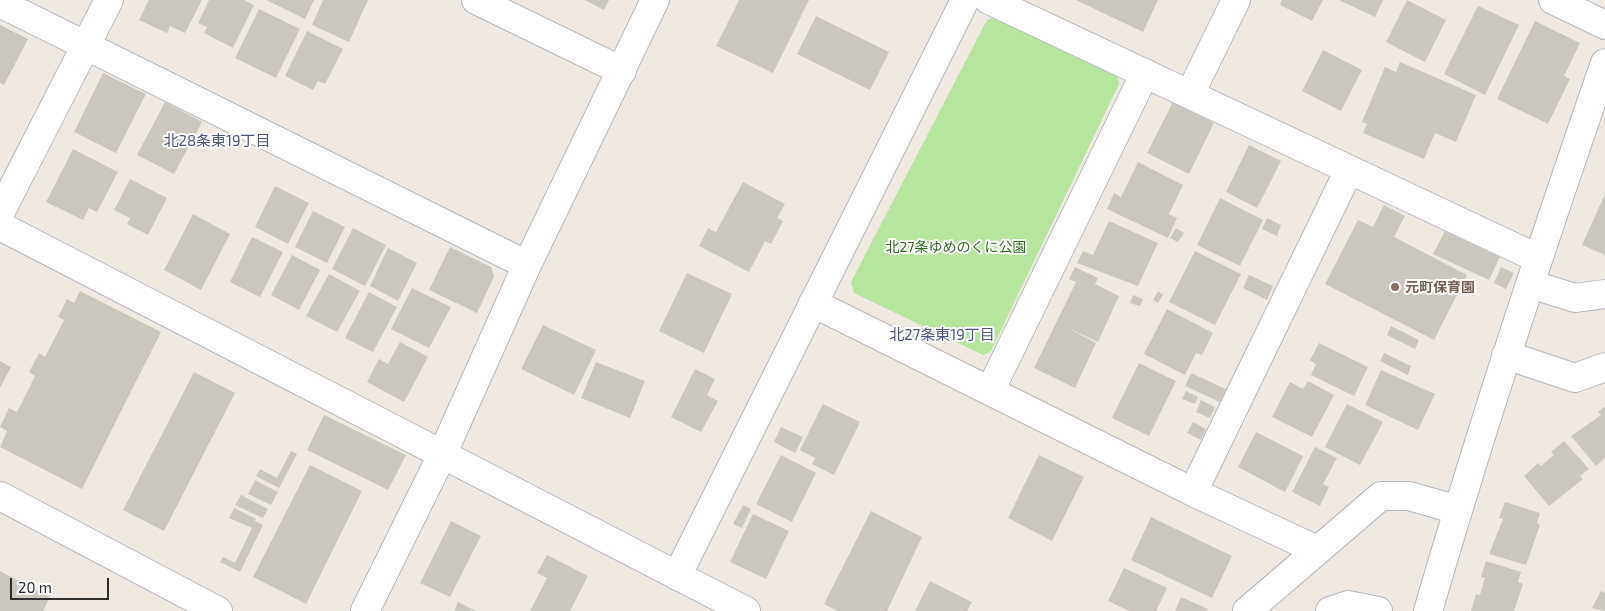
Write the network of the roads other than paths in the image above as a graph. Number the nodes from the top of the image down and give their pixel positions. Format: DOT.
graph roads {
  1 [pos="110,0"];
  2 [pos="476,0"];
  3 [pos="654,0"];
  4 [pos="965,0"];
  5 [pos="989,0"];
  6 [pos="1236,0"];
  7 [pos="1553,0"];
  8 [pos="0,3"];
  9 [pos="1605,25"];
  10 [pos="86,46"];
  11 [pos="1605,63"];
  12 [pos="622,71"];
  13 [pos="1146,73"];
  14 [pos="1190,94"];
  15 [pos="1349,170"];
  16 [pos="0,213"];
  17 [pos="0,226"];
  18 [pos="1537,258"];
  19 [pos="527,265"];
  20 [pos="1530,284"];
  21 [pos="1605,294"];
  22 [pos="813,303"];
  23 [pos="1506,355"];
  24 [pos="1605,367"];
  25 [pos="990,391"];
  26 [pos="442,455"];
  27 [pos="1193,492"];
  28 [pos="0,496"];
  29 [pos="1458,510"];
  30 [pos="1317,550"];
  31 [pos="677,576"];
  32 [pos="218,611"];
  33 [pos="365,611"];
  34 [pos="746,611"];
  35 [pos="1247,611"];
  36 [pos="1330,611"];
  37 [pos="1378,611"];
  38 [pos="1428,611"];
  1 -- 10 [label="street"];
  2 -- 12 [label="street"];
  3 -- 12 [label="street"];
  4 -- 22 [label="street"];
  5 -- 13 [label="street"];
  6 -- 14 [label="street"];
  7 -- 9 [label="street"];
  8 -- 10 [label="street"];
  10 -- 16 [label="street"];
  10 -- 19 [label="street"];
  11 -- 18 [label="street"];
  12 -- 19 [label="street"];
  13 -- 14 [label="street"];
  13 -- 25 [label="street"];
  14 -- 15 [label="street"];
  15 -- 18 [label="street"];
  15 -- 27 [label="street"];
  17 -- 26 [label="street"];
  18 -- 20 [label="street"];
  19 -- 26 [label="street"];
  20 -- 21 [label="street"];
  20 -- 23 [label="street"];
  22 -- 25 [label="street"];
  22 -- 31 [label="street"];
  23 -- 24 [label="street"];
  23 -- 29 [label="street"];
  25 -- 27 [label="street"];
  26 -- 31 [label="street"];
  26 -- 33 [label="street"];
  27 -- 30 [label="street"];
  28 -- 32 [label="street"];
  29 -- 30 [label="street"];
  29 -- 38 [label="street"];
  30 -- 35 [label="street"];
  31 -- 34 [label="street"];
  36 -- 37 [label="street"];
}
